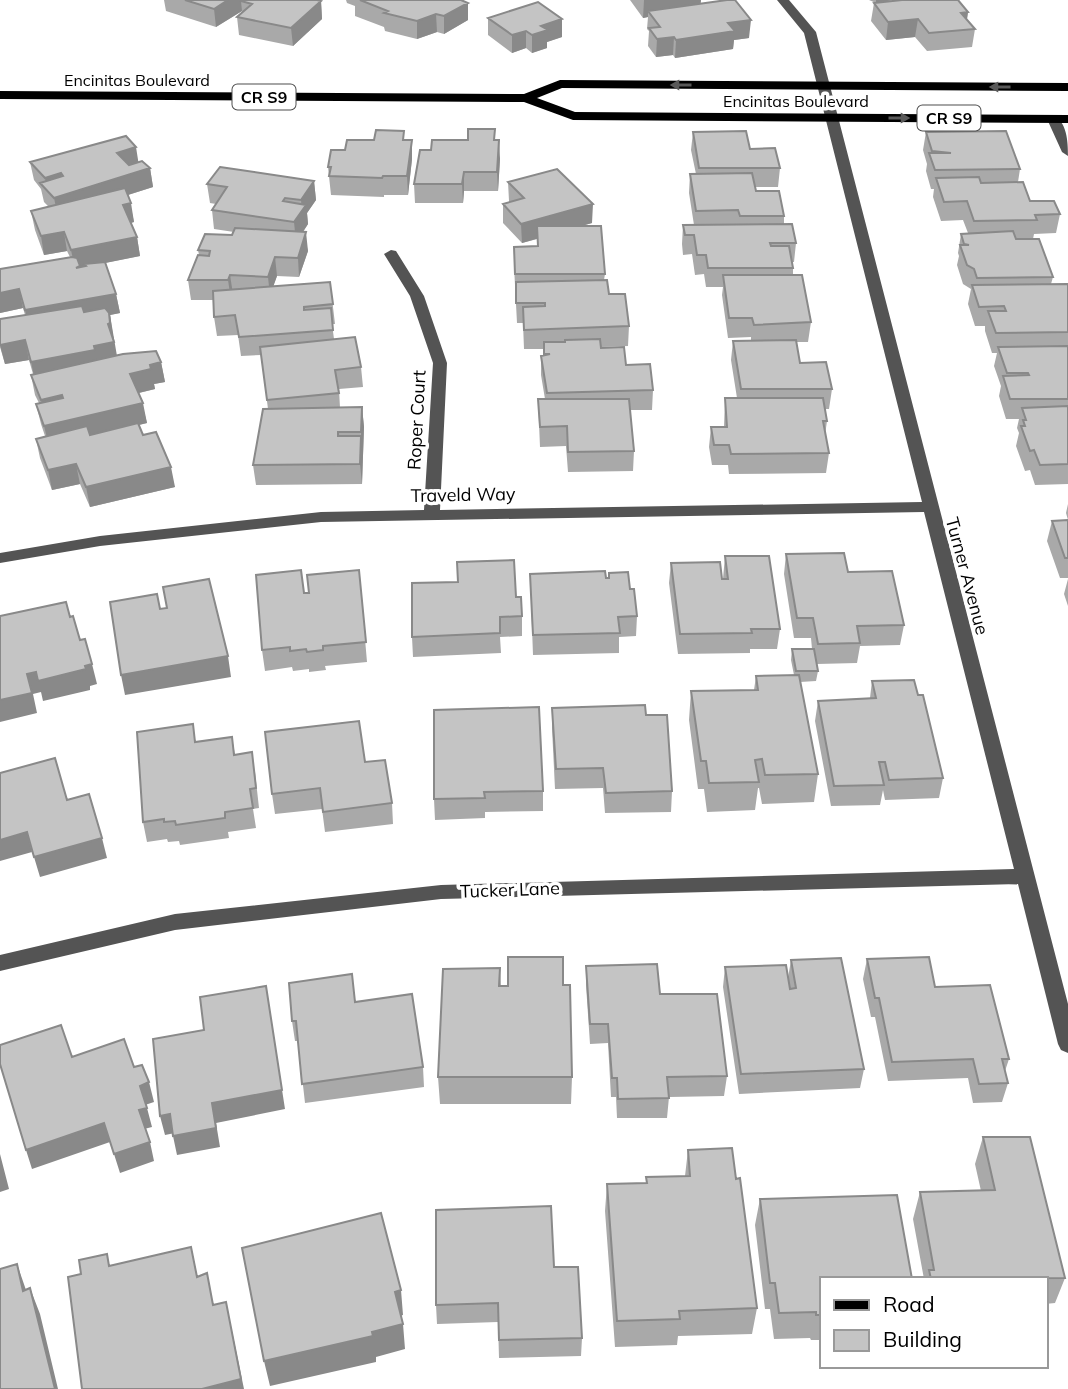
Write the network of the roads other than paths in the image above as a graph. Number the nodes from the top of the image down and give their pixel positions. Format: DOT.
graph roads {
  1 [pos="783,0"];
  2 [pos="822,86"];
  3 [pos="1068,87"];
  4 [pos="0,95"];
  5 [pos="526,99"];
  6 [pos="831,117"];
  7 [pos="1053,119"];
  8 [pos="1068,119"];
  9 [pos="1068,152"];
  10 [pos="391,254"];
  11 [pos="929,507"];
  12 [pos="432,515"];
  13 [pos="0,558"];
  14 [pos="1026,876"];
  15 [pos="0,963"];
  16 [pos="1068,1044"];
  1 -- 2 [label="street, Turner Avenue"];
  3 -- 2 [label="main road, Encinitas Boulevard, one-way"];
  2 -- 5 [label="main road, Encinitas Boulevard, one-way"];
  2 -- 6 [label="street, Turner Avenue"];
  4 -- 5 [label="main road, Encinitas Boulevard / CR S9"];
  5 -- 6 [label="main road, Encinitas Boulevard / CR S9"];
  6 -- 7 [label="main road, Encinitas Boulevard / CR S9, one-way"];
  6 -- 11 [label="street, Turner Avenue"];
  7 -- 8 [label="main road, Encinitas Boulevard / CR S9"];
  7 -- 9 [label="street"];
  10 -- 12 [label="street, Roper Court"];
  11 -- 12 [label="street, Traveld Way"];
  11 -- 14 [label="street, Turner Avenue"];
  12 -- 13 [label="street, Traveld Way"];
  14 -- 15 [label="street, Tucker Lane"];
  14 -- 16 [label="street, Turner Avenue"];
}
